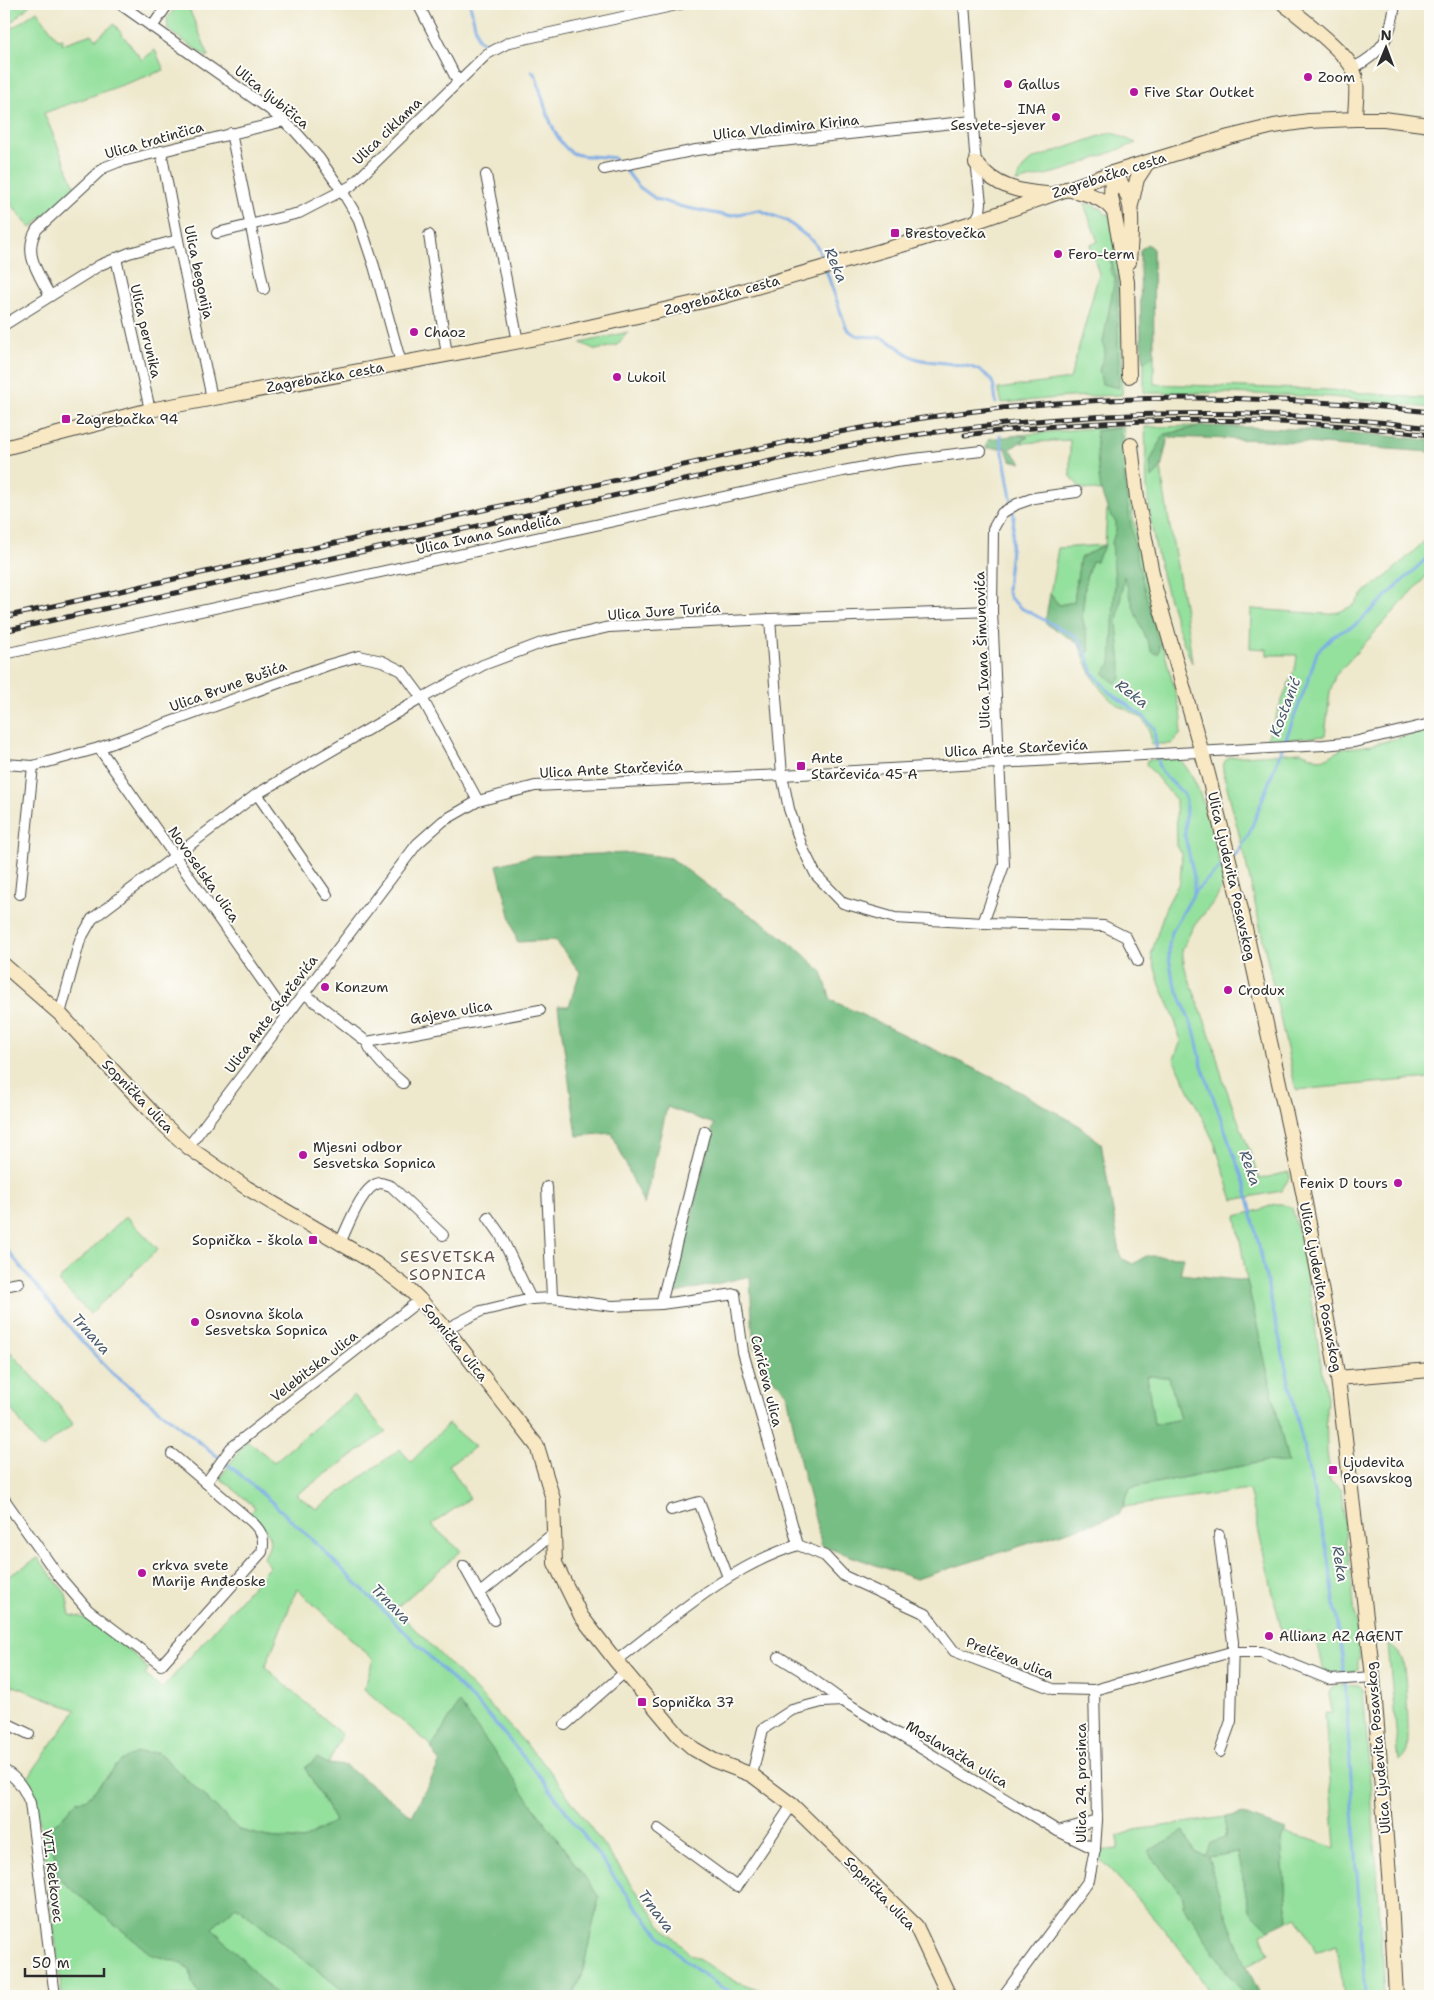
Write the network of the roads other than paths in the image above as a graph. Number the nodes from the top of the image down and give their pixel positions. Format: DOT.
graph roads {
  1 [pos="120,4"];
  2 [pos="168,4"];
  3 [pos="418,4"];
  4 [pos="681,4"];
  5 [pos="964,4"];
  6 [pos="1284,4"];
  7 [pos="1395,4"];
  8 [pos="152,26"];
  9 [pos="1353,68"];
  10 [pos="458,82"];
  11 [pos="1355,119"];
  12 [pos="973,120"];
  13 [pos="284,121"];
  14 [pos="1430,125"];
  15 [pos="231,133"];
  16 [pos="161,151"];
  17 [pos="1148,162"];
  18 [pos="976,164"];
  19 [pos="604,170"];
  20 [pos="1112,173"];
  21 [pos="486,175"];
  22 [pos="1066,189"];
  23 [pos="342,191"];
  24 [pos="1050,194"];
  25 [pos="1131,209"];
  26 [pos="1114,212"];
  27 [pos="975,222"];
  28 [pos="250,226"];
  29 [pos="217,233"];
  30 [pos="429,235"];
  31 [pos="178,240"];
  32 [pos="116,258"];
  33 [pos="1127,282"];
  34 [pos="264,289"];
  35 [pos="50,296"];
  36 [pos="4,325"];
  37 [pos="518,342"];
  38 [pos="447,355"];
  39 [pos="401,363"];
  40 [pos="1129,376"];
  41 [pos="212,398"];
  42 [pos="150,410"];
  43 [pos="1131,445"];
  44 [pos="4,448"];
  45 [pos="981,451"];
  46 [pos="1076,492"];
  47 [pos="992,611"];
  48 [pos="770,619"];
  49 [pos="4,654"];
  50 [pos="422,698"];
  51 [pos="1430,724"];
  52 [pos="99,748"];
  53 [pos="1202,751"];
  54 [pos="1000,763"];
  55 [pos="4,764"];
  56 [pos="33,766"];
  57 [pos="782,775"];
  58 [pos="257,794"];
  59 [pos="478,801"];
  60 [pos="173,856"];
  61 [pos="20,894"];
  62 [pos="327,895"];
  63 [pos="983,923"];
  64 [pos="1138,961"];
  65 [pos="4,965"];
  66 [pos="305,994"];
  67 [pos="540,1010"];
  68 [pos="60,1014"];
  69 [pos="287,1016"];
  70 [pos="367,1042"];
  71 [pos="403,1082"];
  72 [pos="705,1131"];
  73 [pos="188,1147"];
  74 [pos="547,1188"];
  75 [pos="488,1217"];
  76 [pos="443,1235"];
  77 [pos="340,1244"];
  78 [pos="19,1283"];
  79 [pos="4,1286"];
  80 [pos="552,1298"];
  81 [pos="531,1299"];
  82 [pos="420,1300"];
  83 [pos="661,1304"];
  84 [pos="446,1328"];
  85 [pos="1430,1370"];
  86 [pos="1338,1378"];
  87 [pos="172,1454"];
  88 [pos="206,1483"];
  89 [pos="4,1499"];
  90 [pos="671,1510"];
  91 [pos="554,1533"];
  92 [pos="1219,1535"];
  93 [pos="798,1545"];
  94 [pos="464,1566"];
  95 [pos="728,1577"];
  96 [pos="480,1592"];
  97 [pos="494,1620"];
  98 [pos="1231,1652"];
  99 [pos="779,1657"];
  100 [pos="620,1667"];
  101 [pos="1366,1678"];
  102 [pos="1094,1690"];
  103 [pos="842,1701"];
  104 [pos="4,1722"];
  105 [pos="565,1725"];
  106 [pos="29,1734"];
  107 [pos="1220,1752"];
  108 [pos="4,1770"];
  109 [pos="752,1774"];
  110 [pos="792,1805"];
  111 [pos="1096,1820"];
  112 [pos="658,1829"];
  113 [pos="1058,1831"];
  114 [pos="1096,1849"];
  115 [pos="55,1996"];
  116 [pos="949,1996"];
  117 [pos="1003,1996"];
  118 [pos="1396,1996"];
  1 -- 8 [label="street, Ulica ljubičica"];
  2 -- 8 [label="street"];
  3 -- 10 [label="street"];
  4 -- 10 [label="street, Ulica ciklama"];
  5 -- 12 [label="street"];
  6 -- 9 [label="main road"];
  7 -- 9 [label="street"];
  8 -- 13 [label="street, Ulica ljubičica"];
  9 -- 11 [label="main road"];
  10 -- 23 [label="street, Ulica ciklama"];
  11 -- 14 [label="main road, Zagrebačka cesta"];
  11 -- 17 [label="main road, Zagrebačka cesta"];
  12 -- 18 [label="street"];
  12 -- 19 [label="street, Ulica Vladimira Kirina"];
  13 -- 15 [label="street, Ulica tratinčica"];
  13 -- 23 [label="street, Ulica ljubičica"];
  15 -- 16 [label="street, Ulica tratinčica"];
  15 -- 28 [label="street"];
  16 -- 31 [label="street, Ulica begonija"];
  16 -- 35 [label="street, Ulica tratinčica"];
  17 -- 20 [label="main road, Zagrebačka cesta"];
  17 -- 25 [label="main road"];
  18 -- 24 [label="main road"];
  18 -- 27 [label="street"];
  20 -- 22 [label="main road, Zagrebačka cesta"];
  20 -- 25 [label="main road"];
  20 -- 26 [label="main road"];
  21 -- 37 [label="street"];
  22 -- 24 [label="main road, Zagrebačka cesta"];
  22 -- 26 [label="main road"];
  23 -- 28 [label="street, Ulica ciklama"];
  23 -- 39 [label="street, Ulica ljubičica"];
  24 -- 27 [label="main road, Zagrebačka cesta"];
  25 -- 33 [label="main road"];
  26 -- 33 [label="main road"];
  27 -- 37 [label="main road, Zagrebačka cesta"];
  28 -- 29 [label="street, Ulica ciklama"];
  28 -- 34 [label="street"];
  30 -- 38 [label="street"];
  31 -- 32 [label="street"];
  31 -- 41 [label="street, Ulica begonija"];
  32 -- 35 [label="street"];
  32 -- 42 [label="street, Ulica perunika"];
  33 -- 40 [label="main road"];
  35 -- 36 [label="street"];
  37 -- 38 [label="main road, Zagrebačka cesta"];
  38 -- 39 [label="main road, Zagrebačka cesta"];
  39 -- 41 [label="main road, Zagrebačka cesta"];
  41 -- 42 [label="main road, Zagrebačka cesta"];
  42 -- 44 [label="main road, Zagrebačka cesta"];
  43 -- 53 [label="main road, Ulica Ljudevita Posavskog"];
  45 -- 49 [label="street, Ulica Ivana Sandelića"];
  46 -- 47 [label="street, Ulica Ivana Šimunovića"];
  47 -- 48 [label="street, Ulica Jure Turića"];
  47 -- 54 [label="street, Ulica Ivana Šimunovića"];
  48 -- 50 [label="street, Ulica Jure Turića"];
  48 -- 57 [label="street"];
  50 -- 52 [label="street, Ulica Brune Bušića"];
  50 -- 58 [label="street, Ulica Jure Turića"];
  50 -- 59 [label="street, Ulica Brune Bušića"];
  51 -- 53 [label="street, Ulica Ante Starčevića"];
  52 -- 56 [label="street, Ulica Brune Bušića"];
  52 -- 60 [label="street, Novoselska ulica"];
  53 -- 54 [label="street, Ulica Ante Starčevića"];
  53 -- 86 [label="main road, Ulica Ljudevita Posavskog"];
  54 -- 57 [label="street, Ulica Ante Starčevića"];
  54 -- 63 [label="street, Ulica Ivana Šimunovića"];
  55 -- 56 [label="street, Ulica Brune Bušića"];
  56 -- 61 [label="street"];
  57 -- 59 [label="street, Ulica Ante Starčevića"];
  57 -- 63 [label="street"];
  58 -- 60 [label="street, Ulica Jure Turića"];
  58 -- 62 [label="street"];
  59 -- 66 [label="street, Ulica Ante Starčevića"];
  60 -- 68 [label="street, Ulica Jure Turića"];
  60 -- 69 [label="street, Novoselska ulica"];
  63 -- 64 [label="street"];
  65 -- 68 [label="main road, Sopnička ulica"];
  66 -- 69 [label="street, Ulica Ante Starčevića"];
  66 -- 70 [label="street"];
  67 -- 70 [label="street, Gajeva ulica"];
  68 -- 73 [label="main road, Sopnička ulica"];
  69 -- 73 [label="street, Ulica Ante Starčevića"];
  70 -- 71 [label="street"];
  72 -- 83 [label="street"];
  73 -- 77 [label="main road, Sopnička ulica"];
  74 -- 80 [label="street"];
  75 -- 81 [label="street"];
  76 -- 77 [label="street"];
  77 -- 82 [label="main road, Sopnička ulica"];
  78 -- 79 [label="street"];
  80 -- 81 [label="street, Carićeva ulica"];
  80 -- 83 [label="street, Carićeva ulica"];
  81 -- 84 [label="street, Carićeva ulica"];
  82 -- 84 [label="main road, Sopnička ulica"];
  82 -- 88 [label="street, Velebitska ulica"];
  83 -- 93 [label="street, Carićeva ulica"];
  84 -- 91 [label="main road, Sopnička ulica"];
  85 -- 86 [label="main road"];
  86 -- 101 [label="main road, Ulica Ljudevita Posavskog"];
  87 -- 88 [label="street"];
  88 -- 89 [label="street"];
  90 -- 95 [label="street"];
  91 -- 96 [label="street"];
  91 -- 100 [label="main road, Sopnička ulica"];
  92 -- 98 [label="street"];
  93 -- 95 [label="street"];
  93 -- 102 [label="street, Prelčeva ulica"];
  94 -- 96 [label="street"];
  95 -- 100 [label="street"];
  96 -- 97 [label="street"];
  98 -- 101 [label="street, Prelčeva ulica"];
  98 -- 102 [label="street, Prelčeva ulica"];
  98 -- 107 [label="street"];
  99 -- 103 [label="street, Moslavačka ulica"];
  100 -- 105 [label="street"];
  100 -- 109 [label="main road, Sopnička ulica"];
  101 -- 118 [label="main road, Ulica Ljudevita Posavskog"];
  102 -- 111 [label="street, Ulica 24. prosinca"];
  103 -- 109 [label="street"];
  103 -- 113 [label="street, Moslavačka ulica"];
  104 -- 106 [label="street"];
  108 -- 115 [label="street, VII. Retkovec"];
  109 -- 110 [label="main road, Sopnička ulica"];
  110 -- 112 [label="street"];
  110 -- 116 [label="main road, Sopnička ulica"];
  111 -- 113 [label="street"];
  111 -- 114 [label="street, Ulica 24. prosinca"];
  113 -- 114 [label="street, Moslavačka ulica"];
  114 -- 117 [label="street, Ulica 24. prosinca"];
}
